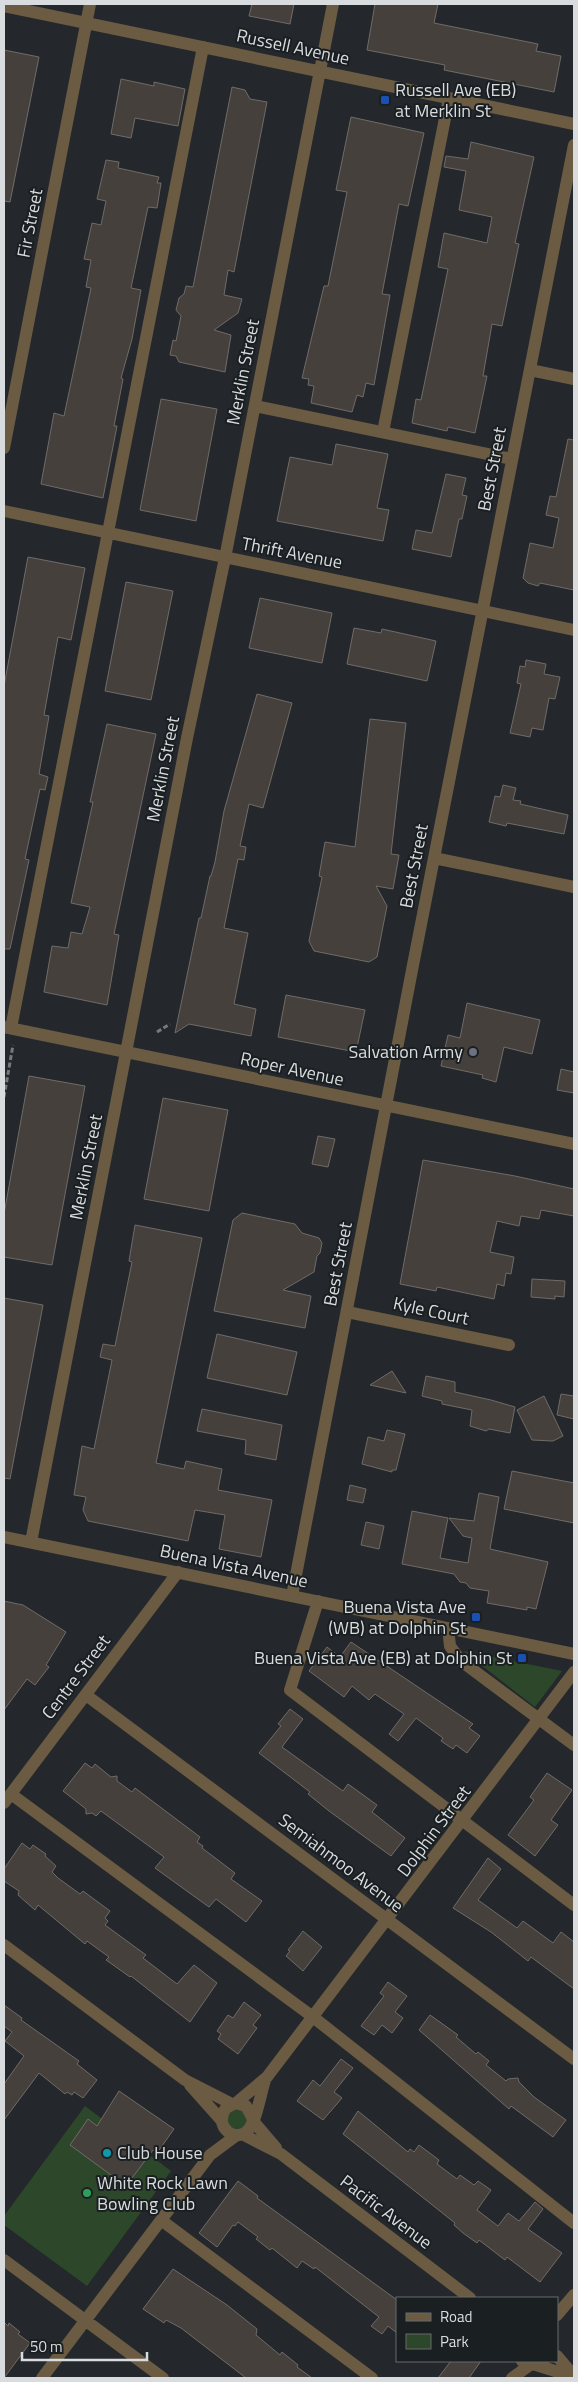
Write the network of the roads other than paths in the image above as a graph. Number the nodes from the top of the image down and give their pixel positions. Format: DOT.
graph roads {
  1 [pos="90,4"];
  2 [pos="333,4"];
  3 [pos="4,6"];
  4 [pos="86,22"];
  5 [pos="203,46"];
  6 [pos="320,70"];
  7 [pos="449,98"];
  8 [pos="574,124"];
  9 [pos="574,145"];
  10 [pos="530,370"];
  11 [pos="574,379"];
  12 [pos="255,406"];
  13 [pos="382,432"];
  14 [pos="4,448"];
  15 [pos="512,459"];
  16 [pos="4,511"];
  17 [pos="108,533"];
  18 [pos="225,558"];
  19 [pos="482,611"];
  20 [pos="574,630"];
  21 [pos="434,858"];
  22 [pos="574,887"];
  23 [pos="7,1028"];
  24 [pos="126,1052"];
  25 [pos="386,1106"];
  26 [pos="574,1144"];
  27 [pos="347,1312"];
  28 [pos="508,1345"];
  29 [pos="4,1537"];
  30 [pos="31,1542"];
  31 [pos="178,1572"];
  32 [pos="292,1596"];
  33 [pos="318,1601"];
  34 [pos="448,1628"];
  35 [pos="574,1654"];
  36 [pos="574,1672"];
  37 [pos="86,1695"];
  38 [pos="540,1719"];
  39 [pos="574,1745"];
  40 [pos="7,1799"];
  41 [pos="464,1820"];
  42 [pos="574,1904"];
  43 [pos="388,1920"];
  44 [pos="4,1945"];
  45 [pos="313,2017"];
  46 [pos="574,2059"];
  47 [pos="185,2080"];
  48 [pos="265,2080"];
  49 [pos="234,2103"];
  50 [pos="253,2120"];
  51 [pos="222,2122"];
  52 [pos="240,2134"];
  53 [pos="281,2154"];
  54 [pos="210,2155"];
  55 [pos="161,2220"];
  56 [pos="574,2223"];
  57 [pos="4,2260"];
  58 [pos="574,2295"];
  59 [pos="469,2297"];
  60 [pos="558,2318"];
  61 [pos="86,2321"];
  62 [pos="558,2357"];
  63 [pos="514,2362"];
  64 [pos="533,2363"];
  65 [pos="574,2376"];
  66 [pos="42,2378"];
  67 [pos="163,2378"];
  68 [pos="372,2378"];
  69 [pos="510,2378"];
  1 -- 4 [label="street, Fir Street"];
  2 -- 6 [label="street, Merklin Street"];
  3 -- 4 [label="street, Russell Avenue"];
  4 -- 5 [label="street, Russell Avenue"];
  4 -- 14 [label="street, Fir Street"];
  5 -- 6 [label="street, Russell Avenue"];
  5 -- 17 [label="street"];
  6 -- 7 [label="street, Russell Avenue"];
  6 -- 12 [label="street, Merklin Street"];
  7 -- 8 [label="street, Russell Avenue"];
  7 -- 13 [label="street"];
  9 -- 10 [label="street, Best Street"];
  10 -- 11 [label="street"];
  10 -- 15 [label="street, Best Street"];
  12 -- 13 [label="street"];
  12 -- 18 [label="street, Merklin Street"];
  13 -- 15 [label="street"];
  15 -- 19 [label="street, Best Street"];
  16 -- 17 [label="street, Thrift Avenue"];
  17 -- 18 [label="street, Thrift Avenue"];
  17 -- 23 [label="street"];
  18 -- 19 [label="street, Thrift Avenue"];
  18 -- 24 [label="street, Merklin Street"];
  19 -- 20 [label="street, Thrift Avenue"];
  19 -- 21 [label="street, Best Street"];
  21 -- 22 [label="street"];
  21 -- 25 [label="street, Best Street"];
  23 -- 24 [label="street, Roper Avenue"];
  24 -- 25 [label="street, Roper Avenue"];
  24 -- 30 [label="street, Merklin Street"];
  25 -- 26 [label="street, Roper Avenue"];
  25 -- 27 [label="street, Best Street"];
  27 -- 28 [label="street, Kyle Court"];
  27 -- 32 [label="street, Best Street"];
  29 -- 30 [label="street, Buena Vista Avenue"];
  30 -- 31 [label="street, Buena Vista Avenue"];
  31 -- 32 [label="street, Buena Vista Avenue"];
  31 -- 37 [label="street, Centre Street"];
  32 -- 33 [label="street, Buena Vista Avenue"];
  33 -- 34 [label="street, Buena Vista Avenue"];
  33 -- 41 [label="street"];
  34 -- 35 [label="street, Buena Vista Avenue"];
  34 -- 38 [label="street"];
  36 -- 38 [label="street, Dolphin Street"];
  37 -- 40 [label="street, Centre Street"];
  37 -- 43 [label="street, Semiahmoo Avenue"];
  38 -- 39 [label="street"];
  38 -- 41 [label="street, Dolphin Street"];
  40 -- 45 [label="street"];
  41 -- 42 [label="street"];
  41 -- 43 [label="street, Dolphin Street"];
  43 -- 45 [label="street, Dolphin Street"];
  43 -- 46 [label="street, Semiahmoo Avenue"];
  44 -- 47 [label="street"];
  45 -- 48 [label="street, Dolphin Street"];
  45 -- 56 [label="street"];
  47 -- 49 [label="street"];
  47 -- 51 [label="street"];
  48 -- 49 [label="street, Dolphin Street"];
  48 -- 50 [label="street, Dolphin Street"];
  49 -- 50 [label="street"];
  49 -- 51 [label="street"];
  50 -- 52 [label="street"];
  50 -- 53 [label="street, Pacific Avenue"];
  51 -- 52 [label="street"];
  51 -- 54 [label="street"];
  52 -- 53 [label="street, Pacific Avenue"];
  52 -- 54 [label="street"];
  53 -- 59 [label="street, Pacific Avenue"];
  54 -- 55 [label="street"];
  55 -- 61 [label="street"];
  55 -- 68 [label="street"];
  57 -- 61 [label="street"];
  58 -- 60 [label="street"];
  61 -- 66 [label="street"];
  61 -- 67 [label="street"];
  62 -- 65 [label="street"];
  63 -- 69 [label="street"];
  64 -- 65 [label="street"];
  64 -- 69 [label="street"];
}
